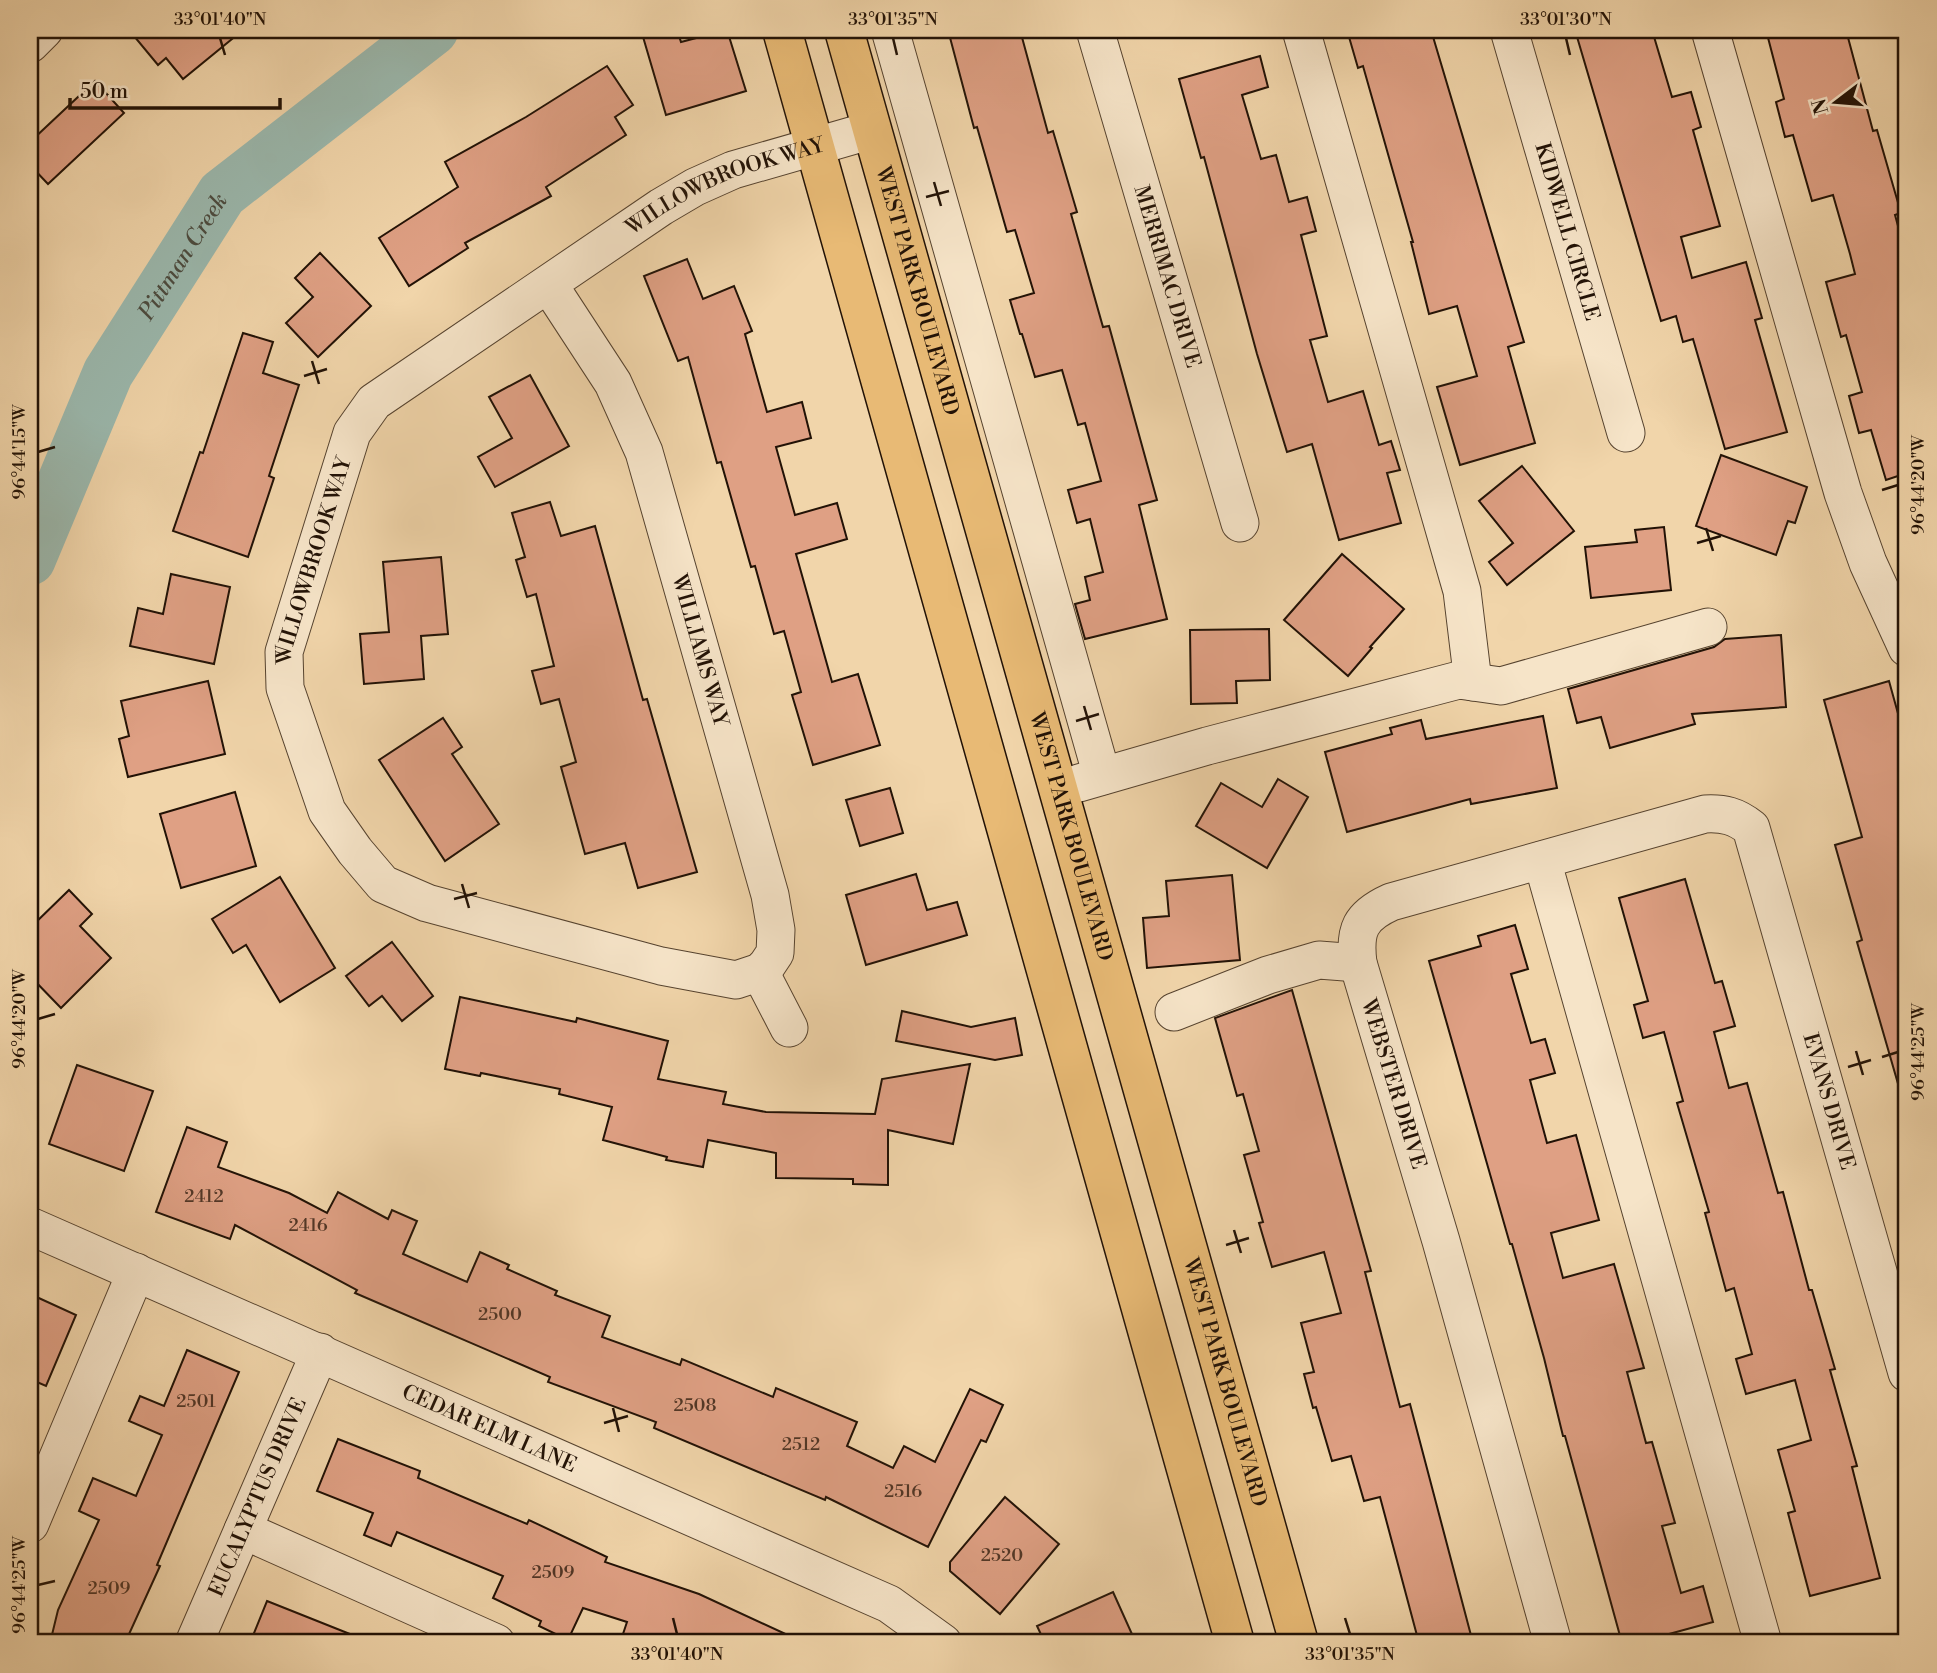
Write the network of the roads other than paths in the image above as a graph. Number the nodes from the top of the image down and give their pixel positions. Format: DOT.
graph roads {
  1 [pos="44,30"];
  2 [pos="782,30"];
  3 [pos="844,30"];
  4 [pos="890,30"];
  5 [pos="1301,30"];
  6 [pos="1509,30"];
  7 [pos="1710,30"];
  8 [pos="1102,32"];
  9 [pos="30,44"];
  10 [pos="872,130"];
  11 [pos="814,146"];
  12 [pos="549,285"];
  13 [pos="1626,433"];
  14 [pos="1240,523"];
  15 [pos="1708,627"];
  16 [pos="1907,648"];
  17 [pos="1473,682"];
  18 [pos="1102,776"];
  19 [pos="1057,789"];
  20 [pos="1751,828"];
  21 [pos="1542,860"];
  22 [pos="1358,963"];
  23 [pos="760,972"];
  24 [pos="1174,1012"];
  25 [pos="789,1028"];
  26 [pos="30,1226"];
  27 [pos="136,1272"];
  28 [pos="320,1352"];
  29 [pos="1907,1373"];
  30 [pos="30,1524"];
  31 [pos="243,1530"];
  32 [pos="194,1643"];
  33 [pos="496,1643"];
  34 [pos="943,1643"];
  35 [pos="1235,1643"];
  36 [pos="1299,1643"];
  37 [pos="1553,1643"];
  38 [pos="1763,1643"];
  1 -- 9 [label="street"];
  2 -- 11 [label="main road"];
  3 -- 10 [label="main road, WEST PARK BOULEVARD"];
  4 -- 18 [label="street"];
  5 -- 17 [label="street"];
  6 -- 13 [label="street, KIDWELL CIRCLE"];
  7 -- 16 [label="street"];
  8 -- 14 [label="street, MERRIMAC DRIVE"];
  10 -- 11 [label="street, WILLOWBROOK WAY"];
  10 -- 19 [label="main road, WEST PARK BOULEVARD"];
  11 -- 12 [label="street, WILLOWBROOK WAY"];
  11 -- 35 [label="main road"];
  12 -- 23 [label="street, WILLIAMS WAY"];
  12 -- 23 [label="street, WILLOWBROOK WAY"];
  15 -- 17 [label="street"];
  17 -- 18 [label="street"];
  18 -- 19 [label="street"];
  19 -- 36 [label="main road, WEST PARK BOULEVARD"];
  20 -- 21 [label="street, WEBSTER DRIVE"];
  20 -- 29 [label="street, EVANS DRIVE"];
  21 -- 22 [label="street, WEBSTER DRIVE"];
  21 -- 38 [label="street"];
  22 -- 24 [label="street"];
  22 -- 37 [label="street, WEBSTER DRIVE"];
  23 -- 25 [label="street"];
  26 -- 27 [label="street, CEDAR ELM LANE"];
  27 -- 28 [label="street, CEDAR ELM LANE"];
  27 -- 30 [label="street"];
  28 -- 31 [label="street, EUCALYPTUS DRIVE"];
  28 -- 34 [label="street, CEDAR ELM LANE"];
  31 -- 32 [label="street, EUCALYPTUS DRIVE"];
  31 -- 33 [label="street"];
}
